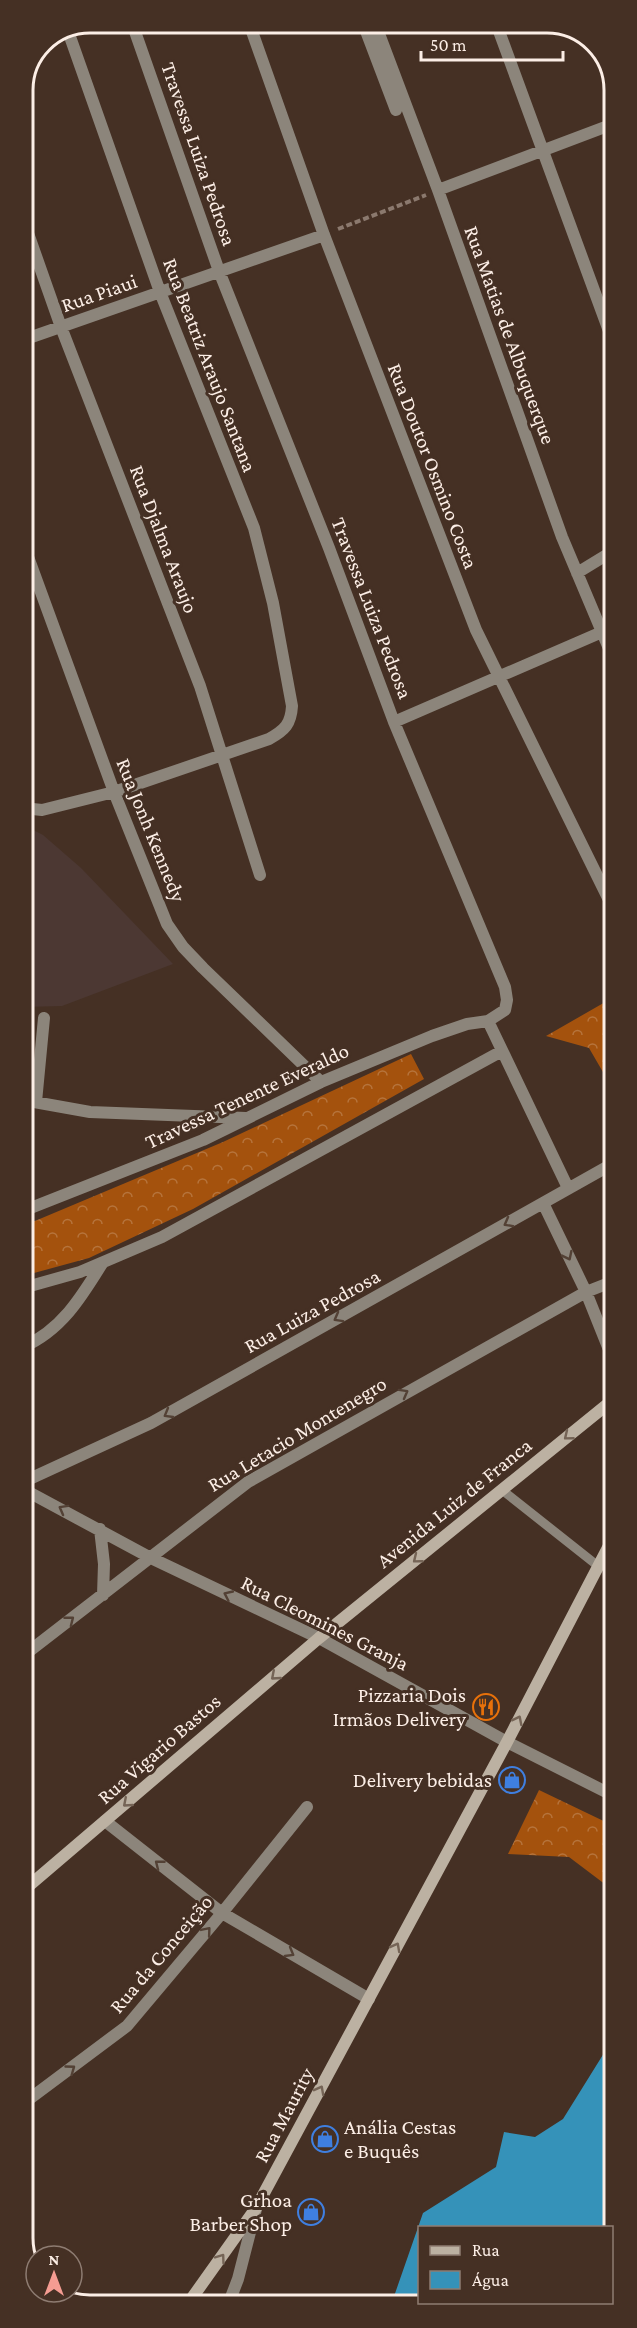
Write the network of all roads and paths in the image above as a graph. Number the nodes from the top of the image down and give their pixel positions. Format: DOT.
graph roads {
  1 [pos="136,33"];
  2 [pos="253,33"];
  3 [pos="367,33"];
  4 [pos="379,33"];
  5 [pos="500,33"];
  6 [pos="70,37"];
  7 [pos="396,110"];
  8 [pos="604,127"];
  9 [pos="543,150"];
  10 [pos="438,190"];
  11 [pos="324,235"];
  12 [pos="33,247"];
  13 [pos="219,271"];
  14 [pos="160,292"];
  15 [pos="604,317"];
  16 [pos="61,327"];
  17 [pos="33,337"];
  18 [pos="604,556"];
  19 [pos="33,570"];
  20 [pos="577,573"];
  21 [pos="602,632"];
  22 [pos="604,636"];
  23 [pos="498,678"];
  24 [pos="394,722"];
  25 [pos="223,755"];
  26 [pos="114,792"];
  27 [pos="33,809"];
  28 [pos="260,875"];
  29 [pos="604,890"];
  30 [pos="44,1018"];
  31 [pos="488,1021"];
  32 [pos="502,1051"];
  33 [pos="33,1079"];
  34 [pos="321,1082"];
  35 [pos="33,1102"];
  36 [pos="250,1119"];
  37 [pos="604,1168"];
  38 [pos="568,1188"];
  39 [pos="543,1203"];
  40 [pos="33,1207"];
  41 [pos="103,1262"];
  42 [pos="33,1285"];
  43 [pos="604,1285"];
  44 [pos="586,1292"];
  45 [pos="604,1337"];
  46 [pos="33,1341"];
  47 [pos="604,1407"];
  48 [pos="33,1477"];
  49 [pos="502,1490"];
  50 [pos="33,1494"];
  51 [pos="100,1529"];
  52 [pos="604,1555"];
  53 [pos="151,1558"];
  54 [pos="598,1566"];
  55 [pos="103,1595"];
  56 [pos="319,1638"];
  57 [pos="33,1649"];
  58 [pos="507,1742"];
  59 [pos="604,1791"];
  60 [pos="307,1807"];
  61 [pos="105,1821"];
  62 [pos="33,1882"];
  63 [pos="222,1913"];
  64 [pos="369,1999"];
  65 [pos="33,2096"];
  66 [pos="256,2208"];
  67 [pos="194,2295"];
  68 [pos="232,2295"];
  1 -- 13 [label="street, Travessa Luiza Pedrosa"];
  2 -- 11 [label="street, Rua Doutor Osmino Costa"];
  3 -- 7 [label="street"];
  4 -- 10 [label="street, Rua Matias de Albuquerque"];
  5 -- 9 [label="street"];
  6 -- 14 [label="street, Rua Beatriz Araujo Santana"];
  8 -- 9 [label="street"];
  9 -- 10 [label="street"];
  9 -- 15 [label="street"];
  10 -- 11 [label="path"];
  10 -- 20 [label="street, Rua Matias de Albuquerque"];
  11 -- 13 [label="street, Rua Piaui"];
  11 -- 23 [label="street, Rua Doutor Osmino Costa"];
  12 -- 16 [label="street, Rua Djalma Araujo"];
  13 -- 14 [label="street, Rua Piaui"];
  13 -- 24 [label="street, Travessa Luiza Pedrosa"];
  14 -- 16 [label="street, Rua Piaui"];
  14 -- 25 [label="street, Rua Beatriz Araujo Santana"];
  16 -- 17 [label="street, Rua Piaui"];
  16 -- 25 [label="street, Rua Djalma Araujo"];
  18 -- 20 [label="street"];
  19 -- 26 [label="street, Rua Jonh Kennedy"];
  20 -- 21 [label="street, Rua Matias de Albuquerque"];
  21 -- 22 [label="street, Rua Matias de Albuquerque"];
  21 -- 23 [label="street"];
  23 -- 24 [label="street"];
  23 -- 29 [label="street, Rua Doutor Osmino Costa"];
  24 -- 31 [label="street, Travessa Luiza Pedrosa"];
  25 -- 26 [label="street"];
  25 -- 28 [label="street, Rua Djalma Araujo"];
  26 -- 27 [label="street"];
  26 -- 34 [label="street, Rua Jonh Kennedy"];
  30 -- 33 [label="street"];
  31 -- 32 [label="street"];
  31 -- 34 [label="street, Travessa Tenente Everaldo"];
  32 -- 38 [label="street"];
  32 -- 41 [label="street"];
  34 -- 36 [label="street, Travessa Tenente Everaldo"];
  35 -- 36 [label="street"];
  36 -- 40 [label="street, Travessa Tenente Everaldo"];
  37 -- 38 [label="street, Rua Luiza Pedrosa"];
  38 -- 39 [label="street, Rua Luiza Pedrosa"];
  39 -- 44 [label="street, one-way"];
  39 -- 48 [label="street, Rua Luiza Pedrosa, one-way"];
  41 -- 42 [label="street"];
  41 -- 46 [label="street"];
  43 -- 44 [label="street, Rua Letacio Montenegro"];
  44 -- 45 [label="street"];
  53 -- 44 [label="street, Rua Letacio Montenegro, one-way"];
  47 -- 49 [label="main road, Avenida Luiz de Franca, one-way"];
  49 -- 54 [label="lane"];
  49 -- 56 [label="main road, Avenida Luiz de Franca, one-way"];
  51 -- 50 [label="street, Rua Cleomines Granja, one-way"];
  51 -- 53 [label="street, Rua Cleomines Granja"];
  51 -- 55 [label="street"];
  52 -- 54 [label="main road, Rua Maurity"];
  53 -- 55 [label="street, Rua Letacio Montenegro"];
  56 -- 53 [label="street, Rua Cleomines Granja, one-way"];
  58 -- 54 [label="main road, Rua Maurity, one-way"];
  57 -- 55 [label="street, Rua Letacio Montenegro, one-way"];
  56 -- 58 [label="street, Rua Cleomines Granja"];
  56 -- 61 [label="main road, Rua Vigario Bastos, one-way"];
  58 -- 59 [label="street, Rua Cleomines Granja"];
  64 -- 58 [label="main road, Rua Maurity, one-way"];
  60 -- 63 [label="street, Rua da Conceição"];
  61 -- 62 [label="main road, Rua Vigario Bastos"];
  63 -- 61 [label="street, one-way"];
  63 -- 64 [label="street, one-way"];
  65 -- 63 [label="street, Rua da Conceição, one-way"];
  66 -- 64 [label="main road, Rua Maurity, one-way"];
  67 -- 66 [label="main road, Rua Maurity, one-way"];
  66 -- 68 [label="street"];
}
